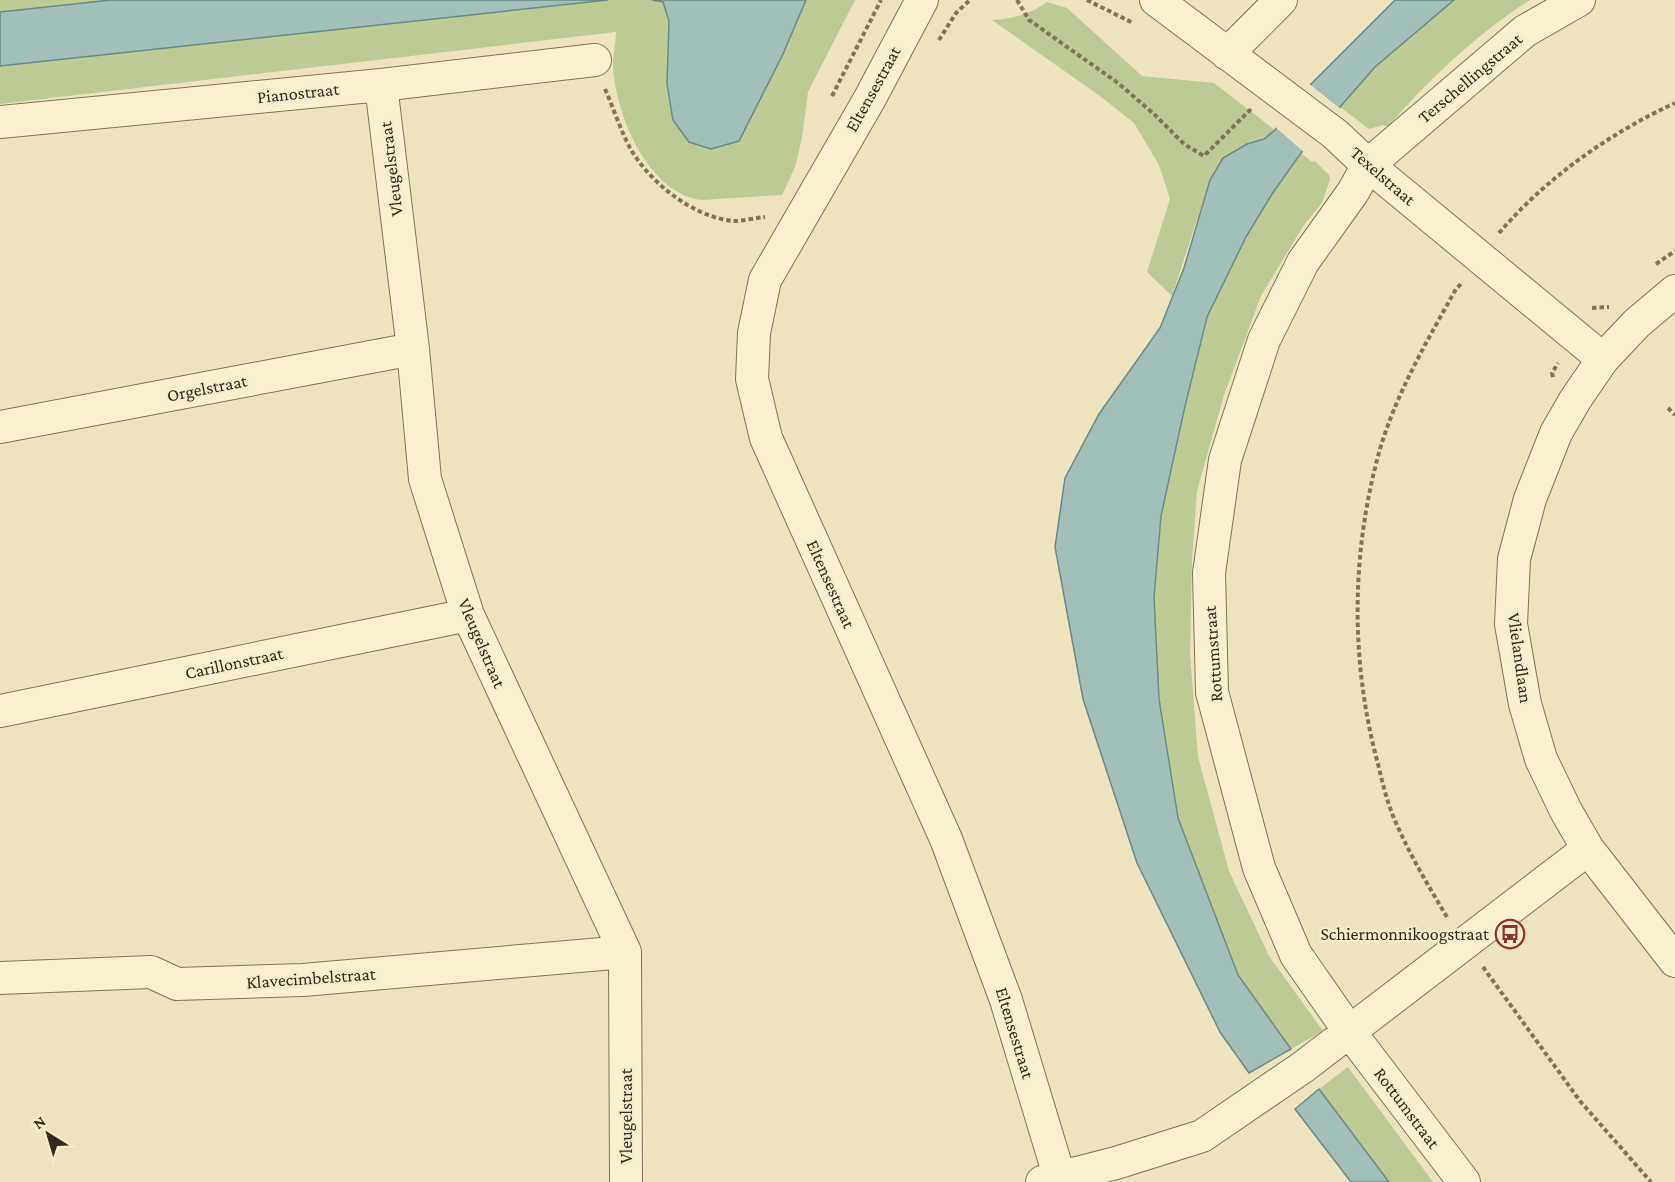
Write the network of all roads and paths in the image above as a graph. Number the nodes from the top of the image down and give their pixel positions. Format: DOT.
graph roads {
  1 [pos="922,0"];
  2 [pos="1017,0"];
  3 [pos="1156,0"];
  4 [pos="1281,0"];
  5 [pos="1579,0"];
  6 [pos="1227,54"];
  7 [pos="595,60"];
  8 [pos="381,85"];
  9 [pos="1272,87"];
  10 [pos="1675,103"];
  11 [pos="0,122"];
  12 [pos="1368,165"];
  13 [pos="773,216"];
  14 [pos="1497,235"];
  15 [pos="1464,281"];
  16 [pos="1675,291"];
  17 [pos="413,350"];
  18 [pos="1604,359"];
  19 [pos="1668,408"];
  20 [pos="1675,415"];
  21 [pos="0,427"];
  22 [pos="468,615"];
  23 [pos="0,711"];
  24 [pos="1587,849"];
  25 [pos="1465,943"];
  26 [pos="625,952"];
  27 [pos="1675,962"];
  28 [pos="0,978"];
  29 [pos="1348,1031"];
  30 [pos="1054,1181"];
  31 [pos="626,1182"];
  32 [pos="1464,1182"];
  33 [pos="1651,1182"];
  1 -- 30 [label="street, Eltensestraat"];
  2 -- 9 [label="path"];
  3 -- 6 [label="street, Texelstraat"];
  4 -- 6 [label="street"];
  5 -- 12 [label="street, Terschellingstraat"];
  6 -- 9 [label="street, Texelstraat"];
  7 -- 8 [label="street, Pianostraat"];
  7 -- 13 [label="path"];
  8 -- 11 [label="street, Pianostraat"];
  8 -- 17 [label="street, Vleugelstraat"];
  9 -- 12 [label="street, Texelstraat"];
  10 -- 14 [label="path"];
  12 -- 18 [label="street, Texelstraat"];
  12 -- 29 [label="street, Rottumstraat"];
  15 -- 25 [label="path"];
  16 -- 18 [label="street, Vlielandlaan"];
  17 -- 21 [label="street, Orgelstraat"];
  17 -- 22 [label="street, Vleugelstraat"];
  18 -- 24 [label="street, Vlielandlaan"];
  19 -- 20 [label="path"];
  22 -- 23 [label="street, Carillonstraat"];
  22 -- 26 [label="street, Vleugelstraat"];
  24 -- 25 [label="street"];
  24 -- 27 [label="street, Vlielandlaan"];
  25 -- 29 [label="street"];
  25 -- 33 [label="path"];
  26 -- 28 [label="street, Klavecimbelstraat"];
  26 -- 31 [label="street, Vleugelstraat"];
  29 -- 30 [label="street"];
  29 -- 32 [label="street, Rottumstraat"];
}
